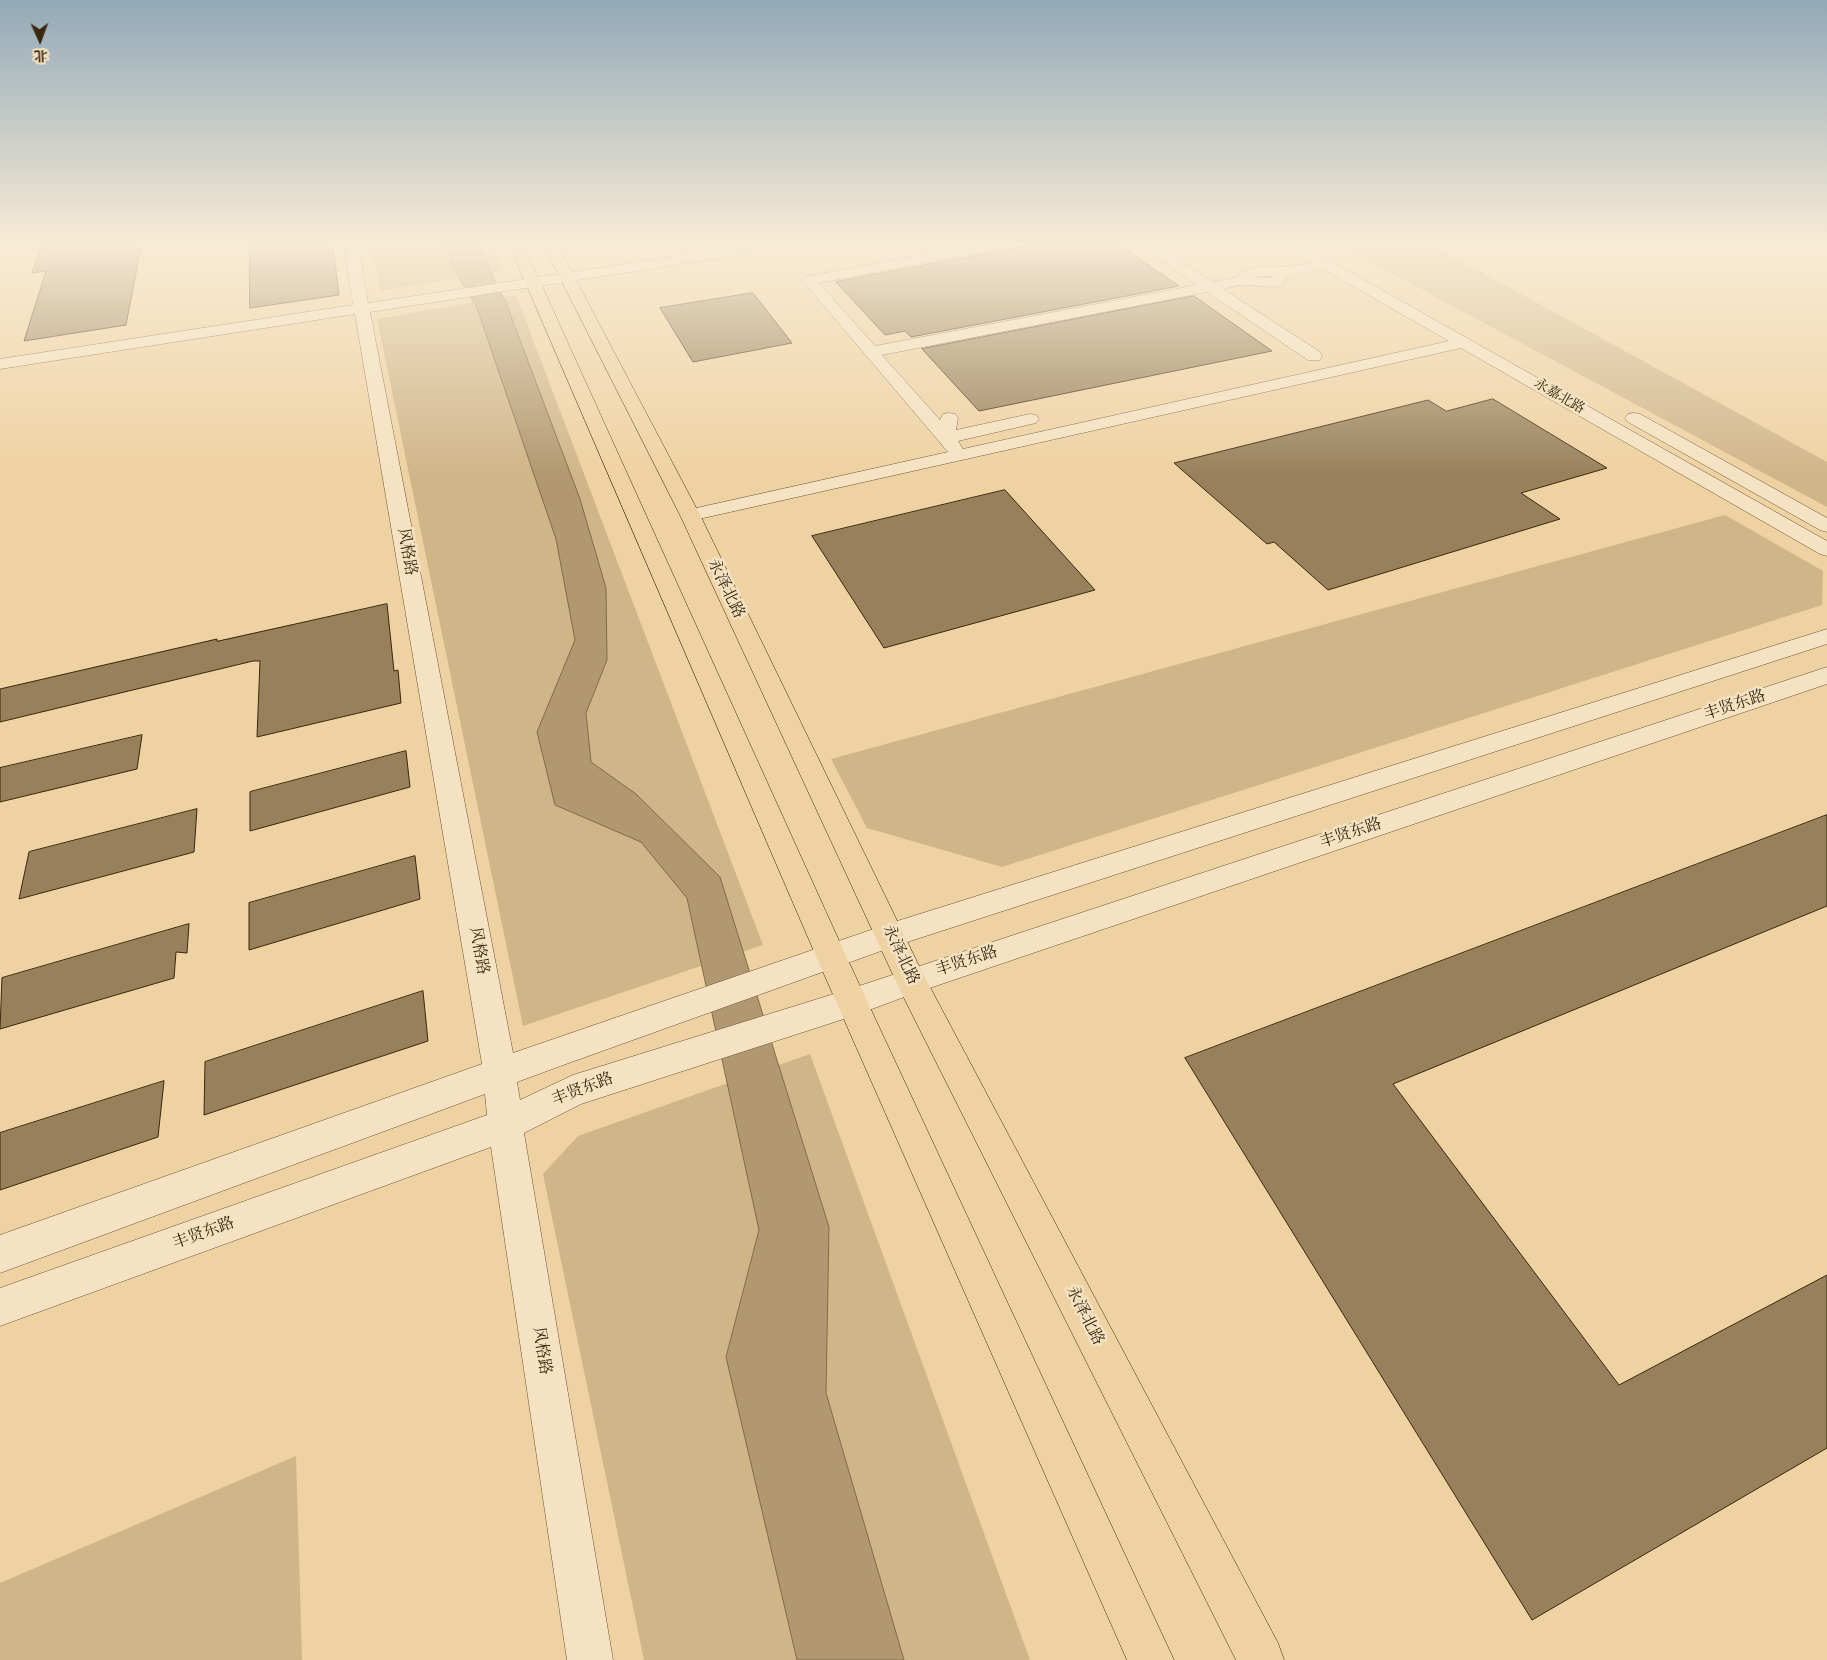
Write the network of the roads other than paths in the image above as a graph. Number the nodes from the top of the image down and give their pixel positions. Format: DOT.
graph roads {
  1 [pos="235,321"];
  2 [pos="256,321"];
  3 [pos="364,321"];
  4 [pos="537,321"];
  5 [pos="589,321"];
  6 [pos="845,321"];
  7 [pos="1033,321"];
  8 [pos="1262,321"];
  9 [pos="1427,321"];
  10 [pos="1463,342"];
  11 [pos="871,352"];
  12 [pos="0,354"];
  13 [pos="1295,361"];
  14 [pos="0,364"];
  15 [pos="1618,409"];
  16 [pos="1042,416"];
  17 [pos="949,418"];
  18 [pos="945,438"];
  19 [pos="960,454"];
  20 [pos="690,515"];
  21 [pos="1827,526"];
  22 [pos="1827,550"];
  23 [pos="1827,636"];
  24 [pos="1827,675"];
  25 [pos="891,935"];
  26 [pos="831,956"];
  27 [pos="911,981"];
  28 [pos="853,1002"];
  29 [pos="500,1074"];
  30 [pos="506,1125"];
  31 [pos="0,1254"];
  32 [pos="0,1307"];
  33 [pos="590,1660"];
  34 [pos="1151,1660"];
  35 [pos="1261,1660"];
  1 -- 12 [label="street"];
  2 -- 14 [label="street"];
  3 -- 29 [label="street, 风格路"];
  4 -- 26 [label="main road"];
  5 -- 20 [label="main road, 永泽北路"];
  6 -- 11 [label="street"];
  7 -- 11 [label="street"];
  8 -- 13 [label="street"];
  9 -- 10 [label="street, 永嘉北路"];
  10 -- 19 [label="street"];
  10 -- 22 [label="street, 永嘉北路"];
  11 -- 18 [label="street"];
  15 -- 21 [label="street"];
  16 -- 18 [label="street"];
  17 -- 18 [label="street"];
  18 -- 19 [label="street"];
  19 -- 20 [label="street"];
  20 -- 25 [label="main road, 永泽北路"];
  23 -- 25 [label="street"];
  24 -- 27 [label="street, 丰贤东路"];
  25 -- 26 [label="street"];
  25 -- 27 [label="main road, 永泽北路"];
  26 -- 28 [label="main road"];
  26 -- 29 [label="street"];
  27 -- 28 [label="street, 丰贤东路"];
  27 -- 35 [label="main road, 永泽北路"];
  28 -- 30 [label="street, 丰贤东路"];
  28 -- 34 [label="main road"];
  29 -- 30 [label="street, 风格路"];
  29 -- 31 [label="street"];
  30 -- 32 [label="street, 丰贤东路"];
  30 -- 33 [label="street, 风格路"];
}
